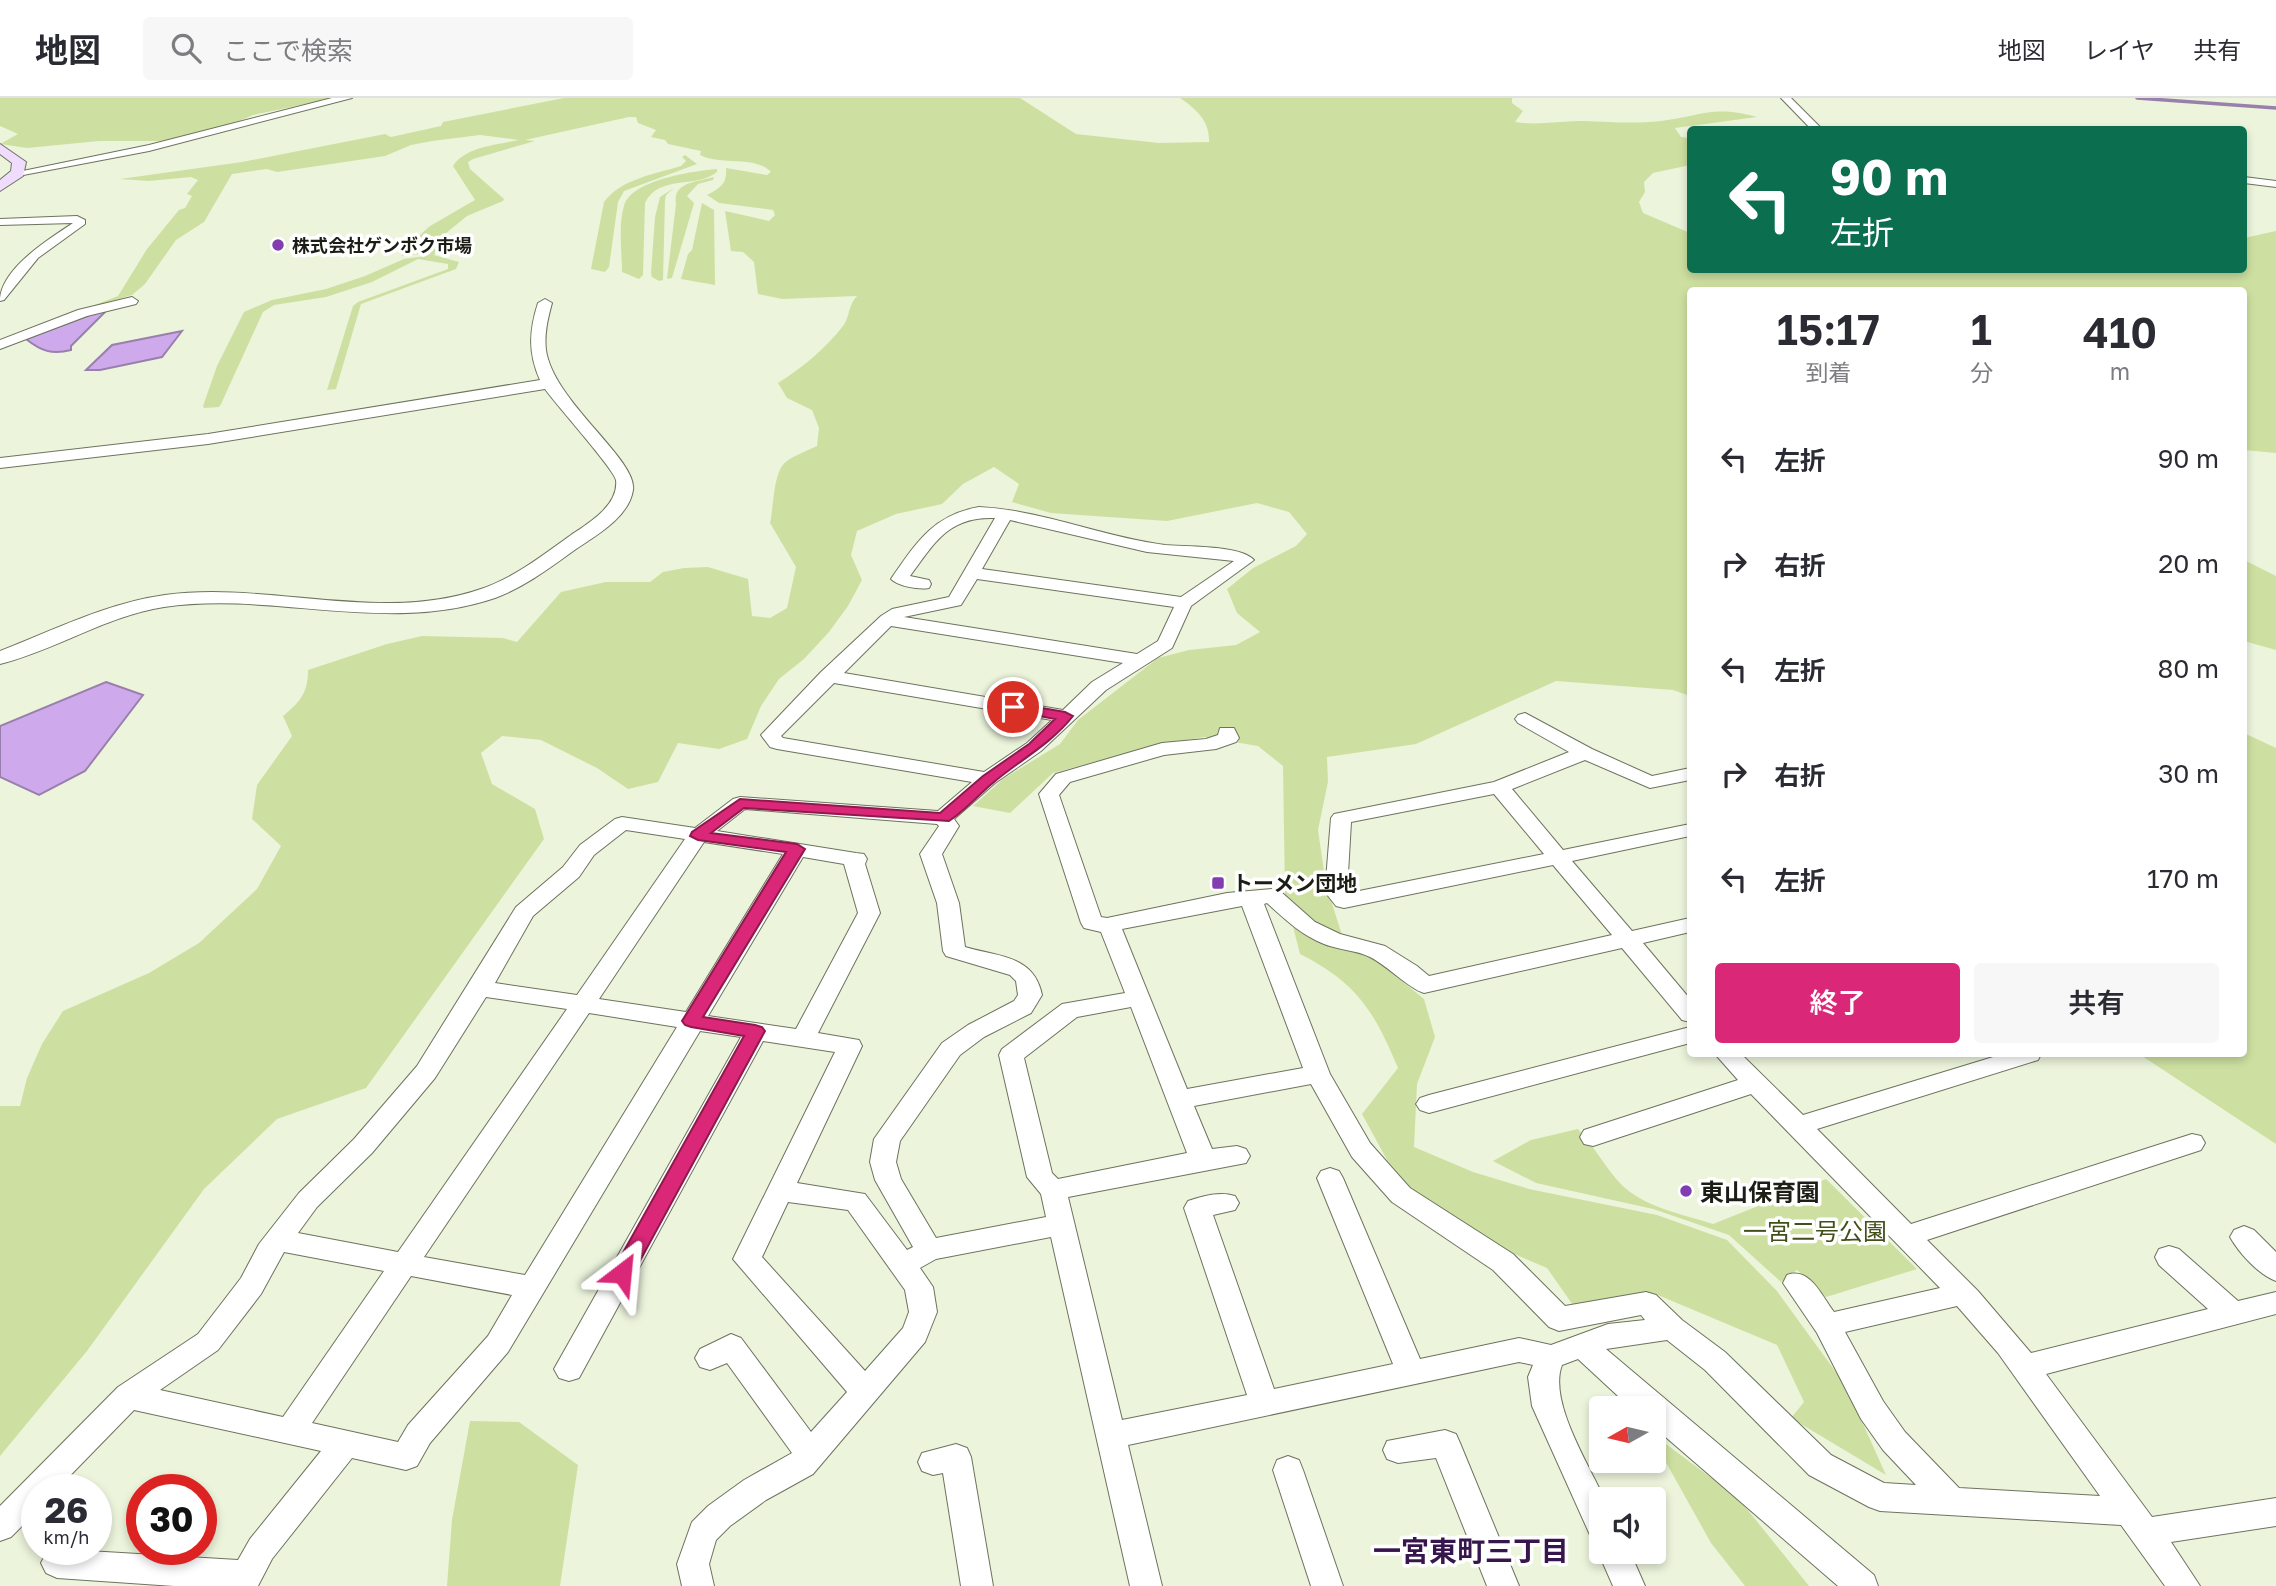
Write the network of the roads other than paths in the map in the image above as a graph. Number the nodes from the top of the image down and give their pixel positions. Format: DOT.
graph roads {
  1 [pos="347,98"];
  2 [pos="1786,98"];
  3 [pos="1814,126"];
  4 [pos="0,148"];
  5 [pos="18,173"];
  6 [pos="2247,180"];
  7 [pos="2276,184"];
  8 [pos="0,187"];
  9 [pos="0,222"];
  10 [pos="0,297"];
  11 [pos="132,301"];
  12 [pos="545,303"];
  13 [pos="0,345"];
  14 [pos="550,383"];
  15 [pos="0,463"];
  16 [pos="1005,515"];
  17 [pos="973,573"];
  18 [pos="923,584"];
  19 [pos="1184,603"];
  20 [pos="887,620"];
  21 [pos="0,658"];
  22 [pos="1140,660"];
  23 [pos="828,676"];
  24 [pos="1065,716"];
  25 [pos="1525,719"];
  26 [pos="1227,732"];
  27 [pos="1586,753"];
  28 [pos="1687,775"];
  29 [pos="988,779"];
  30 [pos="1499,788"];
  31 [pos="943,818"];
  32 [pos="1687,831"];
  33 [pos="698,836"];
  34 [pos="797,849"];
  35 [pos="1558,856"];
  36 [pos="1250,897"];
  37 [pos="1110,926"];
  38 [pos="1687,926"];
  39 [pos="1628,939"];
  40 [pos="480,988"];
  41 [pos="1140,998"];
  42 [pos="582,1004"];
  43 [pos="1687,1010"];
  44 [pos="691,1021"];
  45 [pos="755,1031"];
  46 [pos="1687,1036"];
  47 [pos="803,1039"];
  48 [pos="1730,1057"];
  49 [pos="2019,1057"];
  50 [pos="1318,1074"];
  51 [pos="1755,1083"];
  52 [pos="1179,1100"];
  53 [pos="1429,1104"];
  54 [pos="1798,1126"];
  55 [pos="1593,1137"];
  56 [pos="2192,1143"];
  57 [pos="1237,1156"];
  58 [pos="1203,1160"];
  59 [pos="1330,1178"];
  60 [pos="1053,1190"];
  61 [pos="779,1191"];
  62 [pos="1226,1203"];
  63 [pos="1061,1224"];
  64 [pos="1905,1237"];
  65 [pos="2244,1237"];
  66 [pos="278,1241"];
  67 [pos="2169,1257"];
  68 [pos="917,1258"];
  69 [pos="404,1264"];
  70 [pos="2276,1270"];
  71 [pos="1797,1283"];
  72 [pos="532,1288"];
  73 [pos="1962,1294"];
  74 [pos="2276,1303"];
  75 [pos="2233,1314"];
  76 [pos="1827,1325"];
  77 [pos="1672,1328"];
  78 [pos="1582,1345"];
  79 [pos="710,1357"];
  80 [pos="1551,1357"];
  81 [pos="2025,1367"];
  82 [pos="569,1369"];
  83 [pos="1411,1373"];
  84 [pos="866,1393"];
  85 [pos="128,1396"];
  86 [pos="1639,1396"];
  87 [pos="1265,1404"];
  88 [pos="1666,1419"];
  89 [pos="290,1432"];
  90 [pos="1110,1436"];
  91 [pos="345,1444"];
  92 [pos="1398,1450"];
  93 [pos="811,1455"];
  94 [pos="933,1462"];
  95 [pos="1288,1470"];
  96 [pos="1589,1499"];
  97 [pos="1951,1501"];
  98 [pos="2276,1512"];
  99 [pos="2139,1522"];
  100 [pos="0,1527"];
  101 [pos="1619,1564"];
  102 [pos="78,1565"];
  103 [pos="243,1581"];
  104 [pos="698,1586"];
  105 [pos="977,1586"];
  106 [pos="1146,1586"];
  107 [pos="1328,1586"];
  108 [pos="1503,1586"];
  109 [pos="1629,1586"];
  110 [pos="1863,1586"];
  111 [pos="2184,1586"];
  1 -- 5 [label="street"];
  2 -- 3 [label="street"];
  4 -- 5 [label="main road"];
  5 -- 8 [label="main road"];
  6 -- 7 [label="street"];
  9 -- 10 [label="street"];
  11 -- 13 [label="street"];
  12 -- 14 [label="street"];
  14 -- 15 [label="street"];
  14 -- 21 [label="street"];
  16 -- 17 [label="street"];
  16 -- 18 [label="street"];
  16 -- 19 [label="street"];
  17 -- 19 [label="street"];
  17 -- 20 [label="street"];
  19 -- 22 [label="street"];
  20 -- 22 [label="street"];
  20 -- 23 [label="street"];
  22 -- 24 [label="street"];
  23 -- 24 [label="street"];
  23 -- 29 [label="street"];
  24 -- 29 [label="street"];
  25 -- 27 [label="street"];
  26 -- 37 [label="street"];
  27 -- 28 [label="street"];
  27 -- 30 [label="street"];
  29 -- 31 [label="street"];
  30 -- 35 [label="street"];
  30 -- 35 [label="street"];
  31 -- 33 [label="street"];
  31 -- 68 [label="street"];
  32 -- 35 [label="street"];
  33 -- 34 [label="street"];
  33 -- 40 [label="street"];
  33 -- 42 [label="street"];
  34 -- 44 [label="street"];
  34 -- 47 [label="street"];
  35 -- 39 [label="street"];
  36 -- 37 [label="street"];
  36 -- 39 [label="street"];
  36 -- 50 [label="street"];
  37 -- 41 [label="street"];
  38 -- 39 [label="street"];
  39 -- 43 [label="street"];
  40 -- 42 [label="street"];
  40 -- 66 [label="street"];
  41 -- 52 [label="street"];
  41 -- 60 [label="street"];
  42 -- 44 [label="street"];
  42 -- 69 [label="street"];
  44 -- 45 [label="street"];
  44 -- 72 [label="street"];
  45 -- 47 [label="street"];
  45 -- 82 [label="street"];
  46 -- 53 [label="street"];
  47 -- 61 [label="street"];
  48 -- 51 [label="street"];
  49 -- 54 [label="street"];
  50 -- 52 [label="street"];
  50 -- 77 [label="street"];
  51 -- 54 [label="street"];
  51 -- 55 [label="street"];
  52 -- 58 [label="street"];
  54 -- 64 [label="street"];
  56 -- 64 [label="street"];
  57 -- 58 [label="street"];
  58 -- 60 [label="street"];
  59 -- 83 [label="street"];
  60 -- 63 [label="street"];
  61 -- 68 [label="street"];
  61 -- 84 [label="street"];
  62 -- 87 [label="street"];
  63 -- 68 [label="street"];
  63 -- 90 [label="street"];
  64 -- 73 [label="street"];
  65 -- 70 [label="street"];
  66 -- 69 [label="street"];
  66 -- 85 [label="street"];
  67 -- 75 [label="street"];
  68 -- 84 [label="street"];
  69 -- 72 [label="street"];
  69 -- 89 [label="street"];
  71 -- 76 [label="street"];
  72 -- 91 [label="street"];
  73 -- 76 [label="street"];
  73 -- 81 [label="street"];
  74 -- 75 [label="street"];
  75 -- 81 [label="street"];
  76 -- 97 [label="street"];
  77 -- 78 [label="street"];
  77 -- 97 [label="street"];
  78 -- 80 [label="street"];
  78 -- 86 [label="street"];
  79 -- 93 [label="street"];
  80 -- 83 [label="street"];
  80 -- 96 [label="street"];
  81 -- 99 [label="street"];
  83 -- 87 [label="street"];
  84 -- 93 [label="street"];
  85 -- 89 [label="street"];
  85 -- 100 [label="street"];
  87 -- 90 [label="street"];
  88 -- 110 [label="street"];
  89 -- 91 [label="street"];
  90 -- 106 [label="street"];
  91 -- 103 [label="street"];
  92 -- 108 [label="street"];
  93 -- 104 [label="street"];
  94 -- 105 [label="street"];
  95 -- 107 [label="street"];
  97 -- 99 [label="street"];
  98 -- 99 [label="street"];
  99 -- 111 [label="street"];
  101 -- 109 [label="street"];
  102 -- 103 [label="street"];
}
